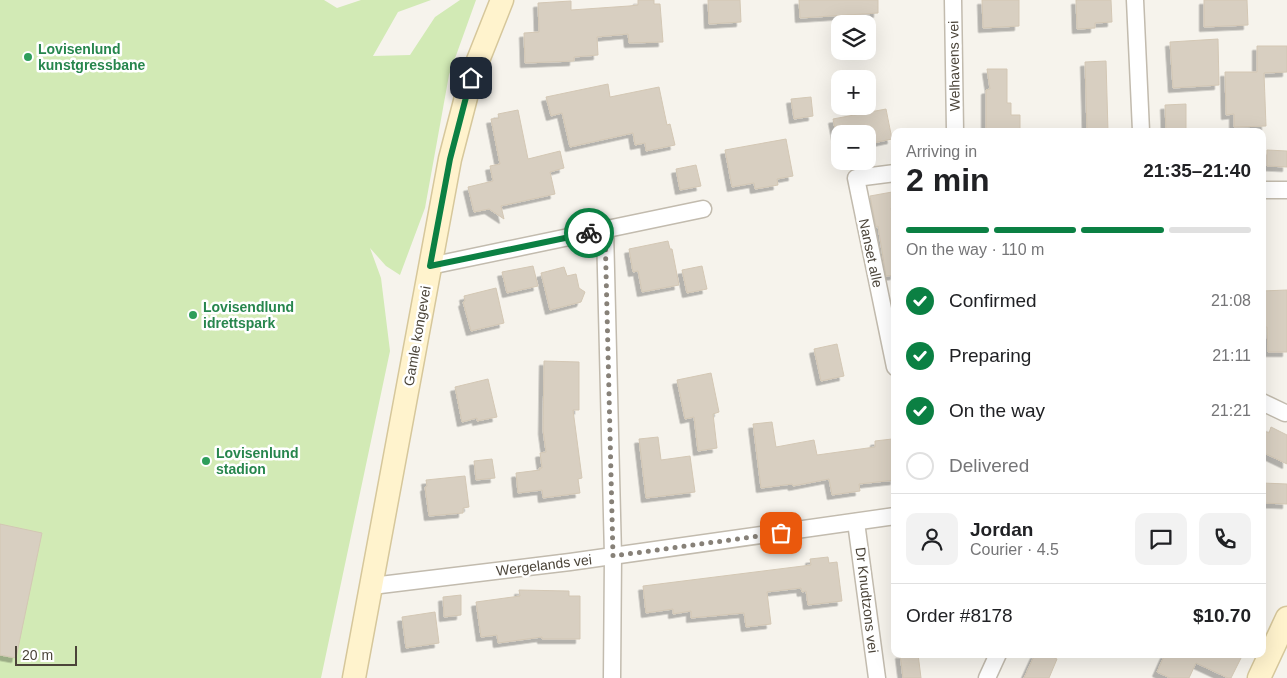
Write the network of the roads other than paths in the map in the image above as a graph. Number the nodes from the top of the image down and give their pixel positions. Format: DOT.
graph roads {
  1 [pos="502,0"];
  2 [pos="953,0"];
  3 [pos="1135,0"];
  4 [pos="954,128"];
  5 [pos="1141,128"];
  6 [pos="891,174"];
  7 [pos="1266,190"];
  8 [pos="1287,190"];
  9 [pos="703,209"];
  10 [pos="605,230"];
  11 [pos="430,266"];
  12 [pos="891,348"];
  13 [pos="1266,404"];
  14 [pos="1285,413"];
  15 [pos="891,517"];
  16 [pos="856,522"];
  17 [pos="613,556"];
  18 [pos="372,586"];
  19 [pos="1287,618"];
  20 [pos="996,658"];
  21 [pos="354,678"];
  22 [pos="612,678"];
  23 [pos="877,678"];
  24 [pos="987,678"];
  25 [pos="1259,678"];
  1 -- 11 [label="street, Gamle kongevei"];
  2 -- 4 [label="street, Welhavens vei"];
  3 -- 5 [label="street"];
  6 -- 12 [label="street, Nanset alle"];
  7 -- 8 [label="street"];
  9 -- 10 [label="street"];
  10 -- 11 [label="street"];
  10 -- 17 [label="street"];
  11 -- 18 [label="street, Gamle kongevei"];
  13 -- 14 [label="street"];
  15 -- 16 [label="street, Wergelands vei"];
  16 -- 17 [label="street, Wergelands vei"];
  16 -- 23 [label="street, Dr Knudtzons vei"];
  17 -- 18 [label="street, Wergelands vei"];
  17 -- 22 [label="street"];
  18 -- 21 [label="street, Gamle kongevei"];
  19 -- 25 [label="street"];
  20 -- 24 [label="street"];
}
